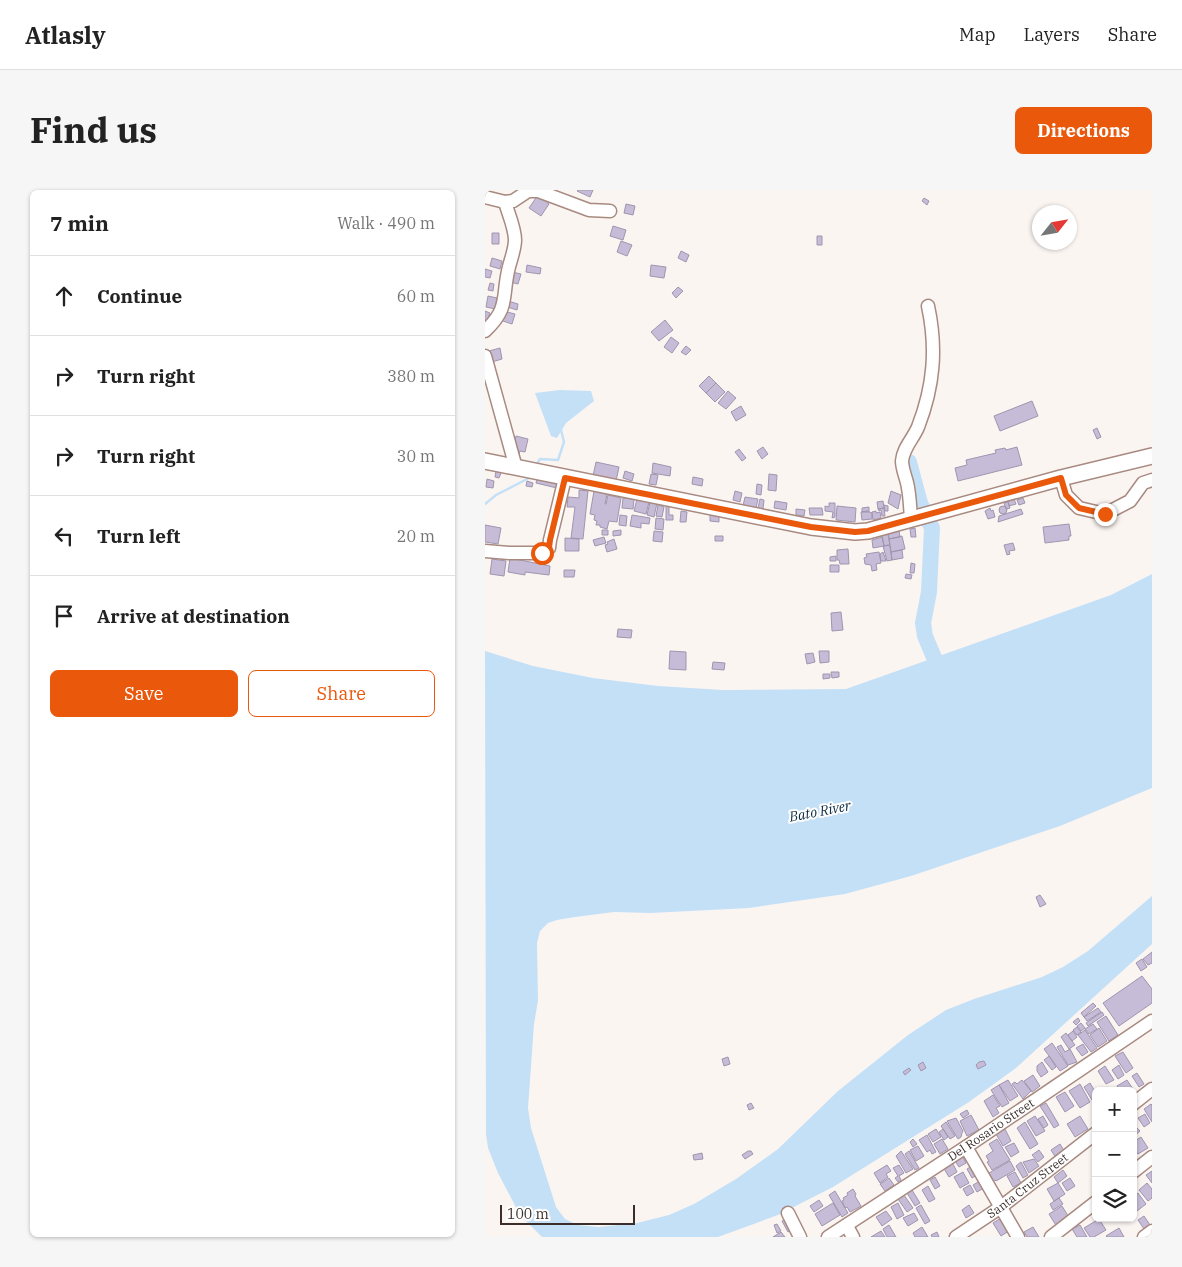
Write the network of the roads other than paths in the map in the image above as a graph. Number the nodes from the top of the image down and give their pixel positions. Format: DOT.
graph roads {
  1 [pos="485,197"];
  2 [pos="505,202"];
  3 [pos="610,211"];
  4 [pos="928,306"];
  5 [pos="485,331"];
  6 [pos="485,356"];
  7 [pos="1152,456"];
  8 [pos="485,461"];
  9 [pos="516,468"];
  10 [pos="565,478"];
  11 [pos="1061,478"];
  12 [pos="1152,480"];
  13 [pos="922,515"];
  14 [pos="485,551"];
  15 [pos="1152,1021"];
  16 [pos="1152,1090"];
  17 [pos="1137,1101"];
  18 [pos="1092,1136"];
  19 [pos="966,1147"];
  20 [pos="1152,1157"];
  21 [pos="1137,1169"];
  22 [pos="1092,1205"];
  23 [pos="1001,1207"];
  24 [pos="788,1213"];
  25 [pos="1152,1231"];
  26 [pos="850,1232"];
  27 [pos="800,1237"];
  28 [pos="829,1237"];
  29 [pos="956,1237"];
  30 [pos="1018,1237"];
  31 [pos="1051,1237"];
  32 [pos="1144,1237"];
  1 -- 2 [label="street"];
  2 -- 3 [label="street"];
  2 -- 5 [label="street"];
  4 -- 13 [label="street"];
  6 -- 9 [label="street"];
  7 -- 11 [label="main road"];
  8 -- 9 [label="main road"];
  9 -- 10 [label="main road"];
  10 -- 13 [label="main road"];
  10 -- 14 [label="street"];
  11 -- 12 [label="street"];
  11 -- 13 [label="main road"];
  15 -- 19 [label="street, Del Rosario Street"];
  16 -- 17 [label="street"];
  18 -- 23 [label="street, Santa Cruz Street"];
  19 -- 23 [label="street"];
  19 -- 26 [label="street, Del Rosario Street"];
  20 -- 21 [label="street"];
  22 -- 31 [label="street"];
  23 -- 29 [label="street, Santa Cruz Street"];
  23 -- 30 [label="street"];
  24 -- 27 [label="street"];
  25 -- 32 [label="street"];
  26 -- 28 [label="street, Del Rosario Street"];
}
